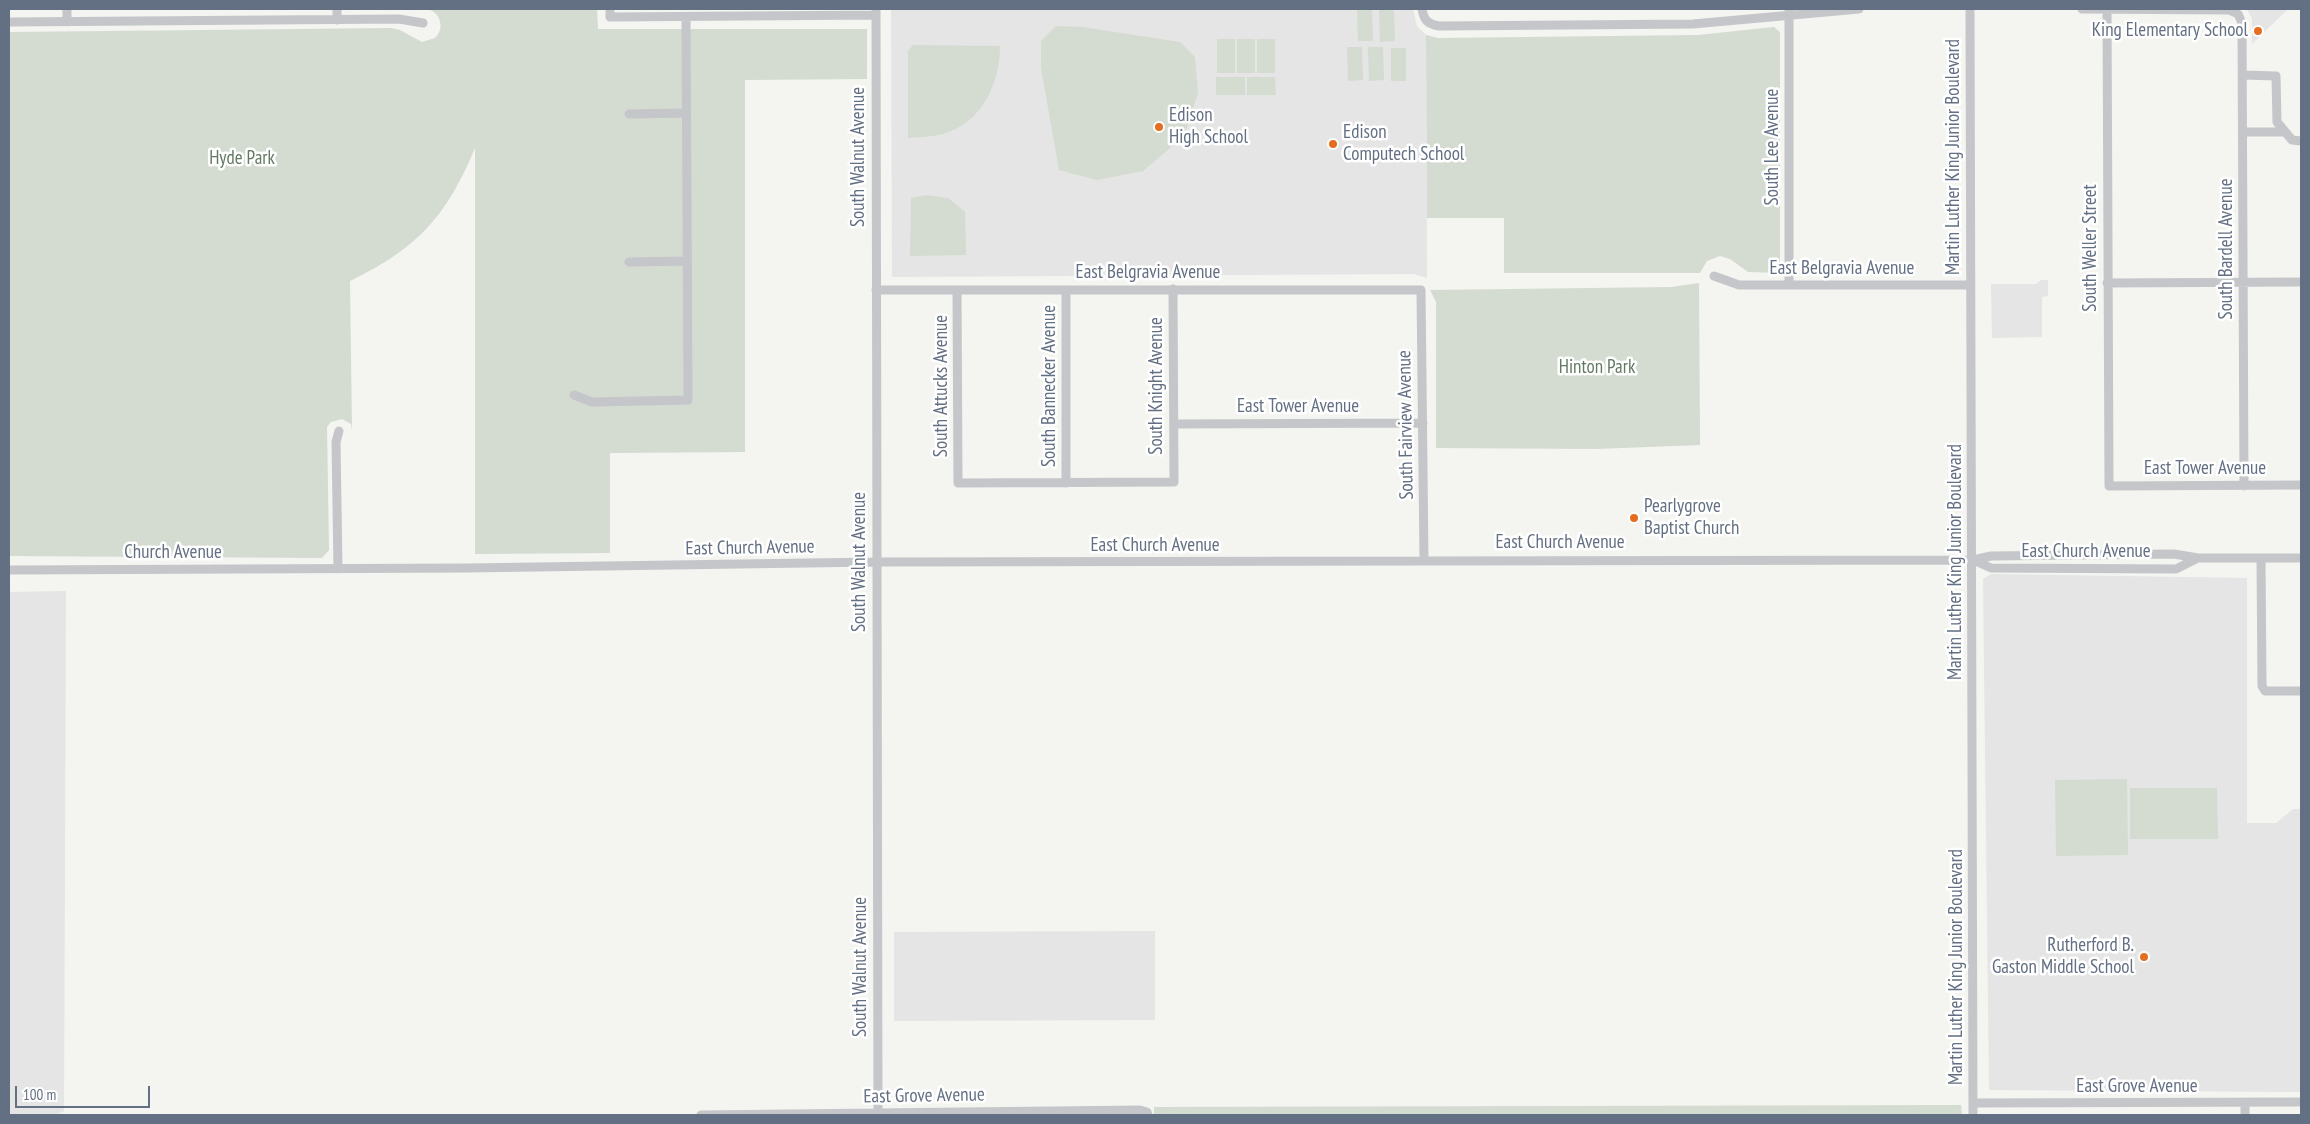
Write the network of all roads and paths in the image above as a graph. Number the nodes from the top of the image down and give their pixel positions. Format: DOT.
graph roads {
  1 [pos="67,9"];
  2 [pos="337,9"];
  3 [pos="1422,9"];
  4 [pos="1859,9"];
  5 [pos="1970,9"];
  6 [pos="2082,9"];
  7 [pos="2107,10"];
  8 [pos="876,12"];
  9 [pos="1788,12"];
  10 [pos="610,13"];
  11 [pos="686,17"];
  12 [pos="337,20"];
  13 [pos="9,22"];
  14 [pos="67,22"];
  15 [pos="423,23"];
  16 [pos="2243,75"];
  17 [pos="685,113"];
  18 [pos="628,114"];
  19 [pos="2244,132"];
  20 [pos="2285,132"];
  21 [pos="2301,141"];
  22 [pos="687,261"];
  23 [pos="628,262"];
  24 [pos="1714,276"];
  25 [pos="2243,282"];
  26 [pos="2301,282"];
  27 [pos="2107,283"];
  28 [pos="1789,285"];
  29 [pos="1971,285"];
  30 [pos="1173,289"];
  31 [pos="876,290"];
  32 [pos="958,290"];
  33 [pos="1066,290"];
  34 [pos="1421,290"];
  35 [pos="574,395"];
  36 [pos="1423,423"];
  37 [pos="1174,424"];
  38 [pos="339,431"];
  39 [pos="1066,483"];
  40 [pos="2301,485"];
  41 [pos="2108,486"];
  42 [pos="2244,486"];
  43 [pos="2198,558"];
  44 [pos="2261,558"];
  45 [pos="2301,558"];
  46 [pos="1424,560"];
  47 [pos="1973,560"];
  48 [pos="876,562"];
  49 [pos="338,569"];
  50 [pos="9,570"];
  51 [pos="2301,691"];
  52 [pos="2301,1102"];
  53 [pos="1973,1103"];
  54 [pos="2245,1103"];
  55 [pos="1147,1113"];
  56 [pos="878,1114"];
  57 [pos="701,1115"];
  58 [pos="1973,1115"];
  59 [pos="2245,1115"];
  1 -- 14 [label="street"];
  2 -- 12 [label="street"];
  3 -- 9 [label="street"];
  4 -- 9 [label="street"];
  5 -- 29 [label="street, Martin Luther King Junior Boulevard"];
  6 -- 7 [label="street"];
  7 -- 16 [label="street, South Bardell Avenue"];
  7 -- 27 [label="street, South Weller Street"];
  8 -- 11 [label="street"];
  8 -- 31 [label="street, South Walnut Avenue"];
  9 -- 28 [label="street, South Lee Avenue"];
  10 -- 11 [label="street"];
  11 -- 17 [label="street"];
  12 -- 14 [label="street"];
  12 -- 15 [label="street"];
  13 -- 14 [label="street"];
  16 -- 19 [label="street, South Bardell Avenue"];
  16 -- 20 [label="street"];
  17 -- 18 [label="street"];
  17 -- 22 [label="street"];
  19 -- 20 [label="street"];
  19 -- 25 [label="street, South Bardell Avenue"];
  20 -- 21 [label="street"];
  22 -- 23 [label="street"];
  22 -- 35 [label="street"];
  24 -- 28 [label="street, East Belgravia Avenue"];
  25 -- 26 [label="street"];
  25 -- 27 [label="street"];
  25 -- 42 [label="street, South Bardell Avenue"];
  27 -- 41 [label="street, South Weller Street"];
  28 -- 29 [label="street, East Belgravia Avenue"];
  29 -- 47 [label="street, Martin Luther King Junior Boulevard"];
  30 -- 33 [label="street, East Belgravia Avenue"];
  30 -- 34 [label="street, East Belgravia Avenue"];
  30 -- 37 [label="street, South Knight Avenue"];
  31 -- 32 [label="street, East Belgravia Avenue"];
  31 -- 48 [label="street, South Walnut Avenue"];
  32 -- 33 [label="street, East Belgravia Avenue"];
  32 -- 39 [label="street, South Attucks Avenue"];
  33 -- 39 [label="street, South Bannecker Avenue"];
  34 -- 36 [label="street, South Fairview Avenue"];
  36 -- 37 [label="street, East Tower Avenue"];
  36 -- 46 [label="street, South Fairview Avenue"];
  37 -- 39 [label="street, South Knight Avenue"];
  38 -- 49 [label="street"];
  40 -- 42 [label="street, East Tower Avenue"];
  41 -- 42 [label="street, East Tower Avenue"];
  43 -- 44 [label="street, East Church Avenue"];
  43 -- 47 [label="street, East Church Avenue"];
  43 -- 47 [label="street, East Church Avenue"];
  44 -- 45 [label="street, East Church Avenue"];
  44 -- 51 [label="street"];
  46 -- 47 [label="street, East Church Avenue"];
  46 -- 48 [label="street, East Church Avenue"];
  47 -- 53 [label="street, Martin Luther King Junior Boulevard"];
  48 -- 49 [label="street, East Church Avenue"];
  48 -- 56 [label="street, South Walnut Avenue"];
  49 -- 50 [label="street, Church Avenue"];
  52 -- 54 [label="street, East Grove Avenue"];
  53 -- 54 [label="street, East Grove Avenue"];
  53 -- 58 [label="street, Martin Luther King Junior Boulevard"];
  54 -- 59 [label="street"];
  55 -- 56 [label="street, East Grove Avenue"];
  56 -- 57 [label="street, East Grove Avenue"];
}
